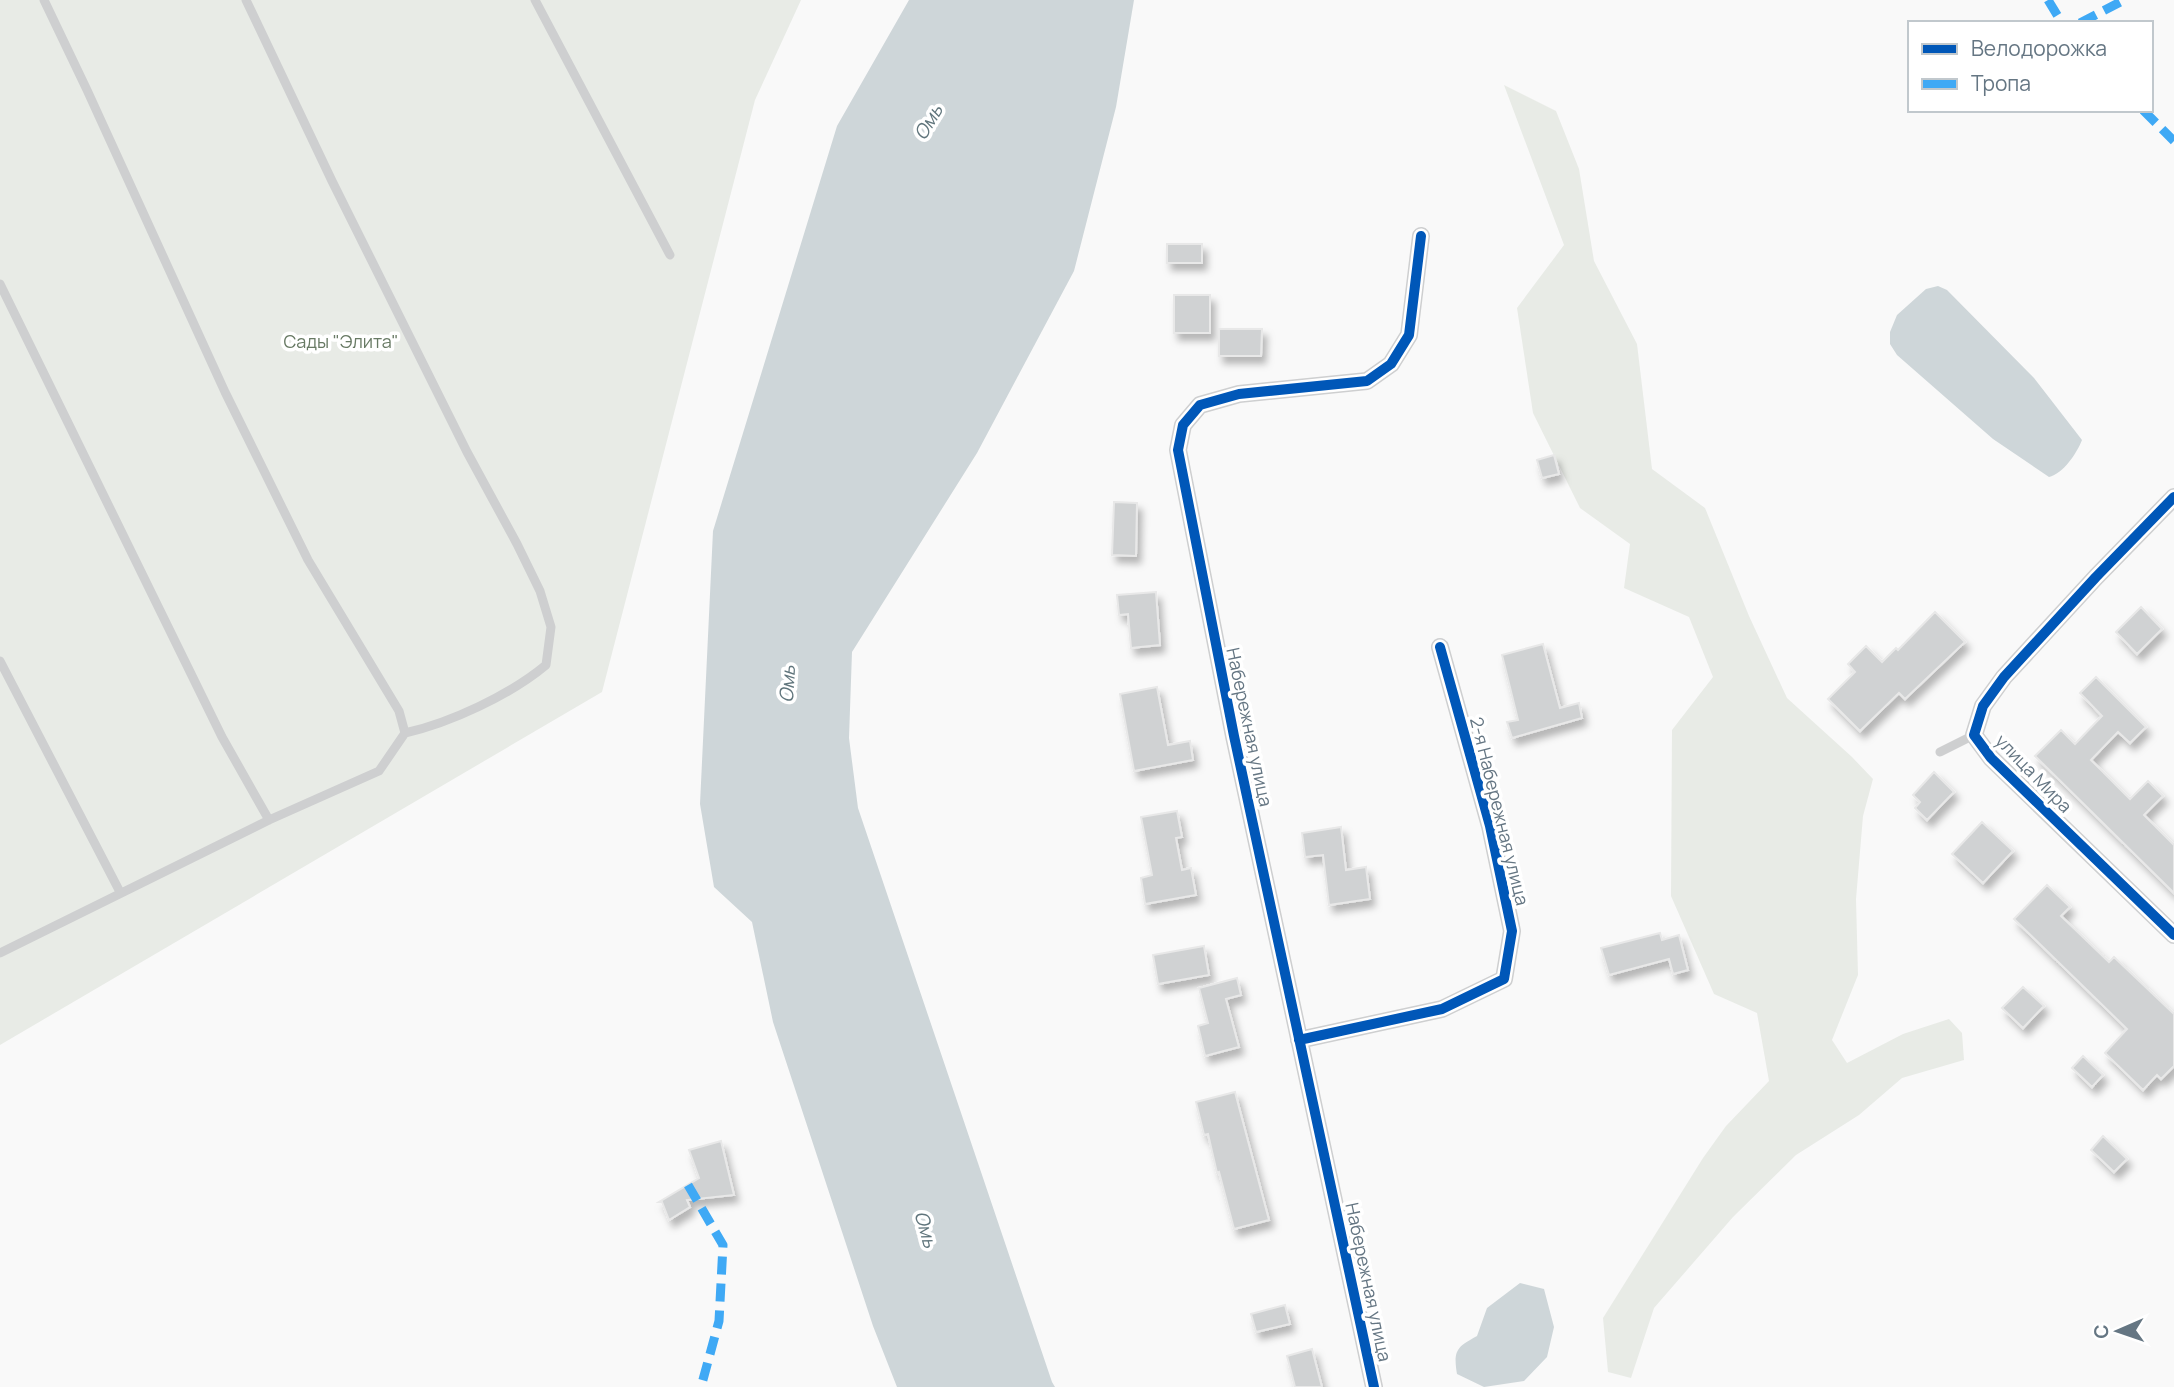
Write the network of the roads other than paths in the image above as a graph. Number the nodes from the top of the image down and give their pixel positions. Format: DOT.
graph roads {
  1 [pos="44,0"];
  2 [pos="246,0"];
  3 [pos="536,0"];
  4 [pos="1422,236"];
  5 [pos="670,255"];
  6 [pos="0,284"];
  7 [pos="2174,497"];
  8 [pos="1440,647"];
  9 [pos="0,661"];
  10 [pos="405,733"];
  11 [pos="1974,735"];
  12 [pos="1940,752"];
  13 [pos="269,820"];
  14 [pos="120,892"];
  15 [pos="2174,935"];
  16 [pos="0,953"];
  17 [pos="1299,1040"];
  18 [pos="1374,1387"];
  1 -- 10 [label="lane"];
  2 -- 10 [label="lane"];
  3 -- 5 [label="lane"];
  4 -- 17 [label="street, Набережная улица"];
  6 -- 13 [label="lane"];
  7 -- 11 [label="street, улица Мира"];
  8 -- 17 [label="street, 2-я Набережная улица"];
  9 -- 14 [label="lane"];
  10 -- 13 [label="lane"];
  11 -- 12 [label="lane, улица Мира"];
  11 -- 15 [label="street, улица Мира"];
  13 -- 14 [label="lane"];
  14 -- 16 [label="lane"];
  17 -- 18 [label="street, Набережная улица"];
}
